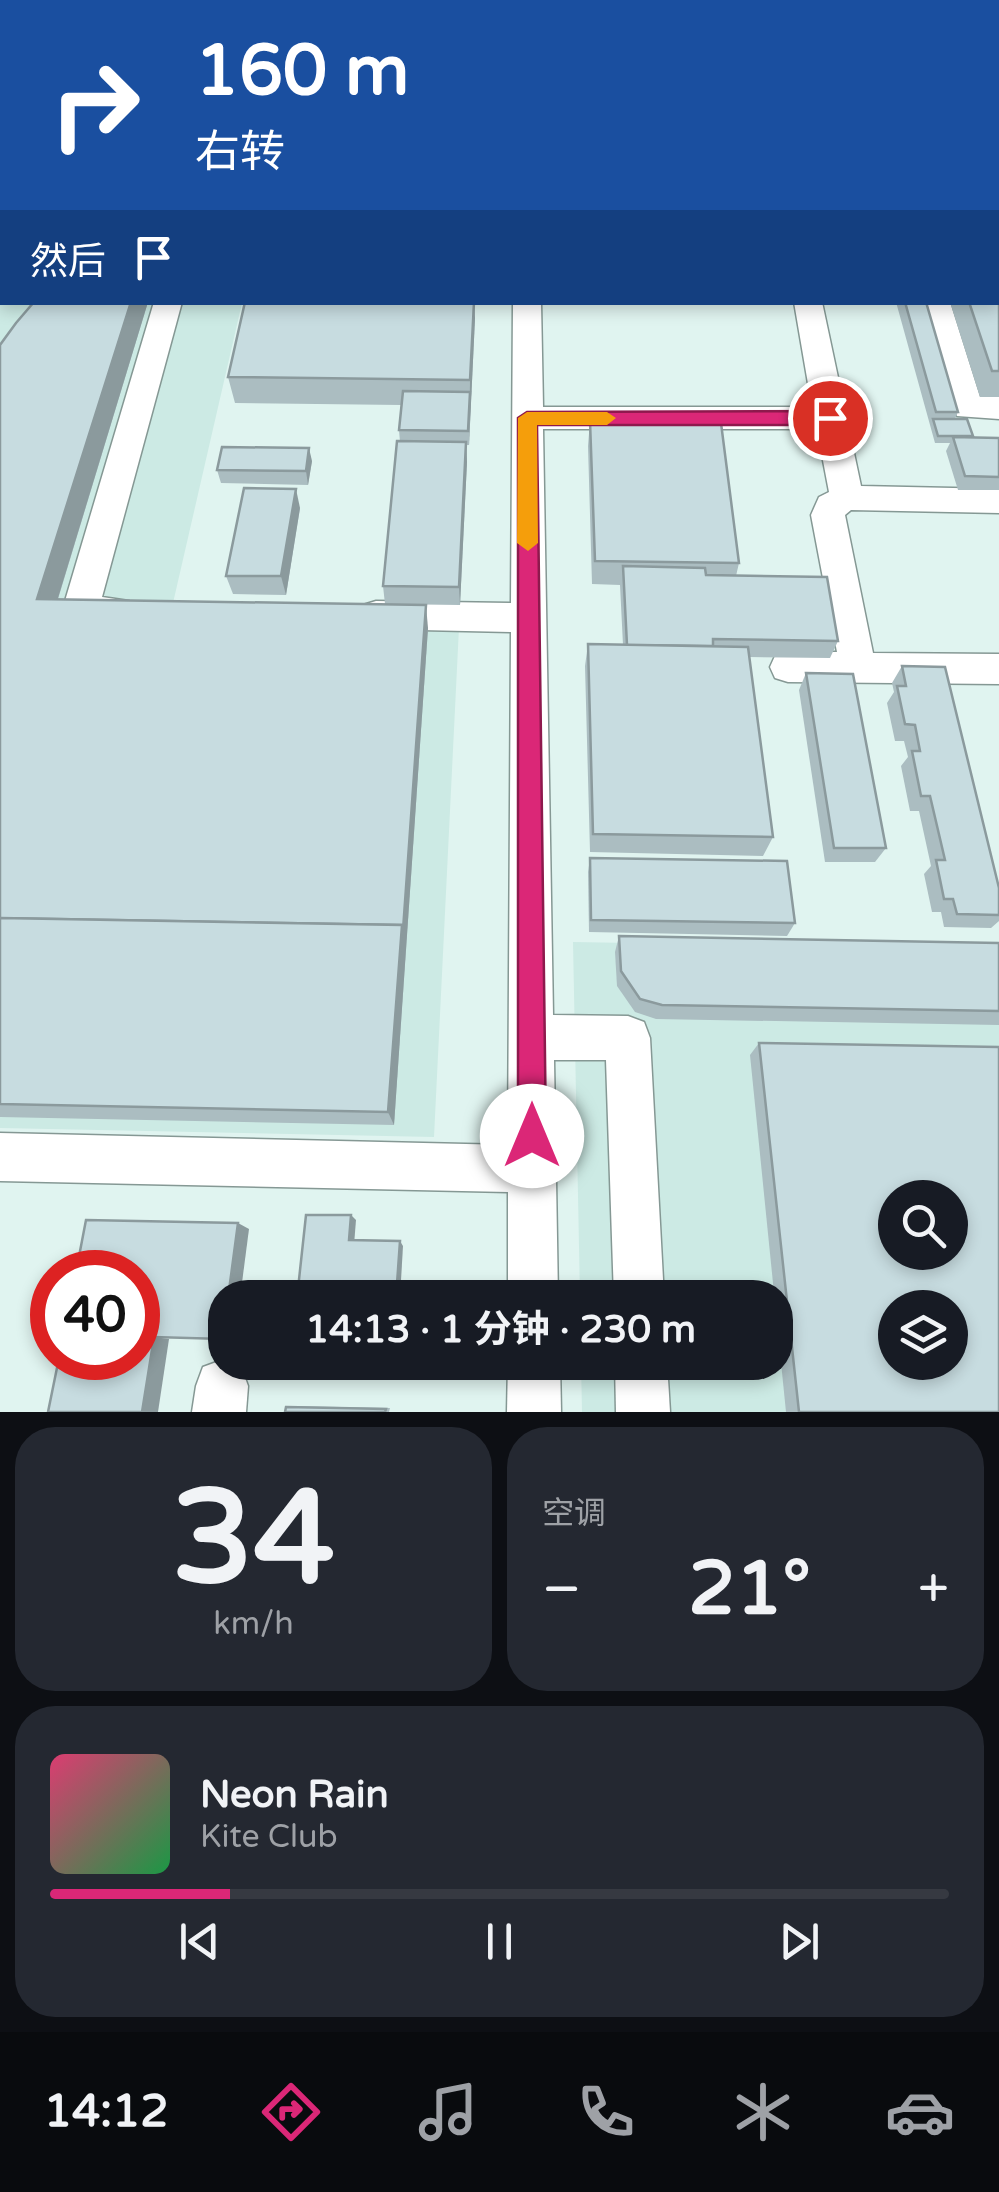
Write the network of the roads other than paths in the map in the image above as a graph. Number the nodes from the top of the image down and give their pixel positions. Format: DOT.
graph roads {
  1 [pos="167,305"];
  2 [pos="527,305"];
  3 [pos="809,305"];
  4 [pos="937,305"];
  5 [pos="999,408"];
  6 [pos="527,418"];
  7 [pos="830,418"];
  8 [pos="848,498"];
  9 [pos="999,501"];
  10 [pos="158,612"];
  11 [pos="353,615"];
  12 [pos="528,618"];
  13 [pos="788,668"];
  14 [pos="858,668"];
  15 [pos="999,669"];
  16 [pos="531,1037"];
  17 [pos="0,1158"];
  18 [pos="532,1168"];
  19 [pos="533,1280"];
  20 [pos="638,1280"];
  21 [pos="534,1380"];
  22 [pos="643,1380"];
  23 [pos="534,1412"];
  24 [pos="644,1412"];
  1 -- 10 [label="street"];
  2 -- 6 [label="street"];
  3 -- 7 [label="street"];
  4 -- 5 [label="street"];
  6 -- 7 [label="street"];
  6 -- 12 [label="street"];
  7 -- 8 [label="street"];
  8 -- 9 [label="street"];
  8 -- 14 [label="street"];
  11 -- 12 [label="street"];
  12 -- 16 [label="street"];
  13 -- 14 [label="street"];
  14 -- 15 [label="street"];
  16 -- 18 [label="street"];
  16 -- 20 [label="street"];
  17 -- 18 [label="street"];
  18 -- 19 [label="street"];
  21 -- 23 [label="street"];
  22 -- 24 [label="street"];
}
